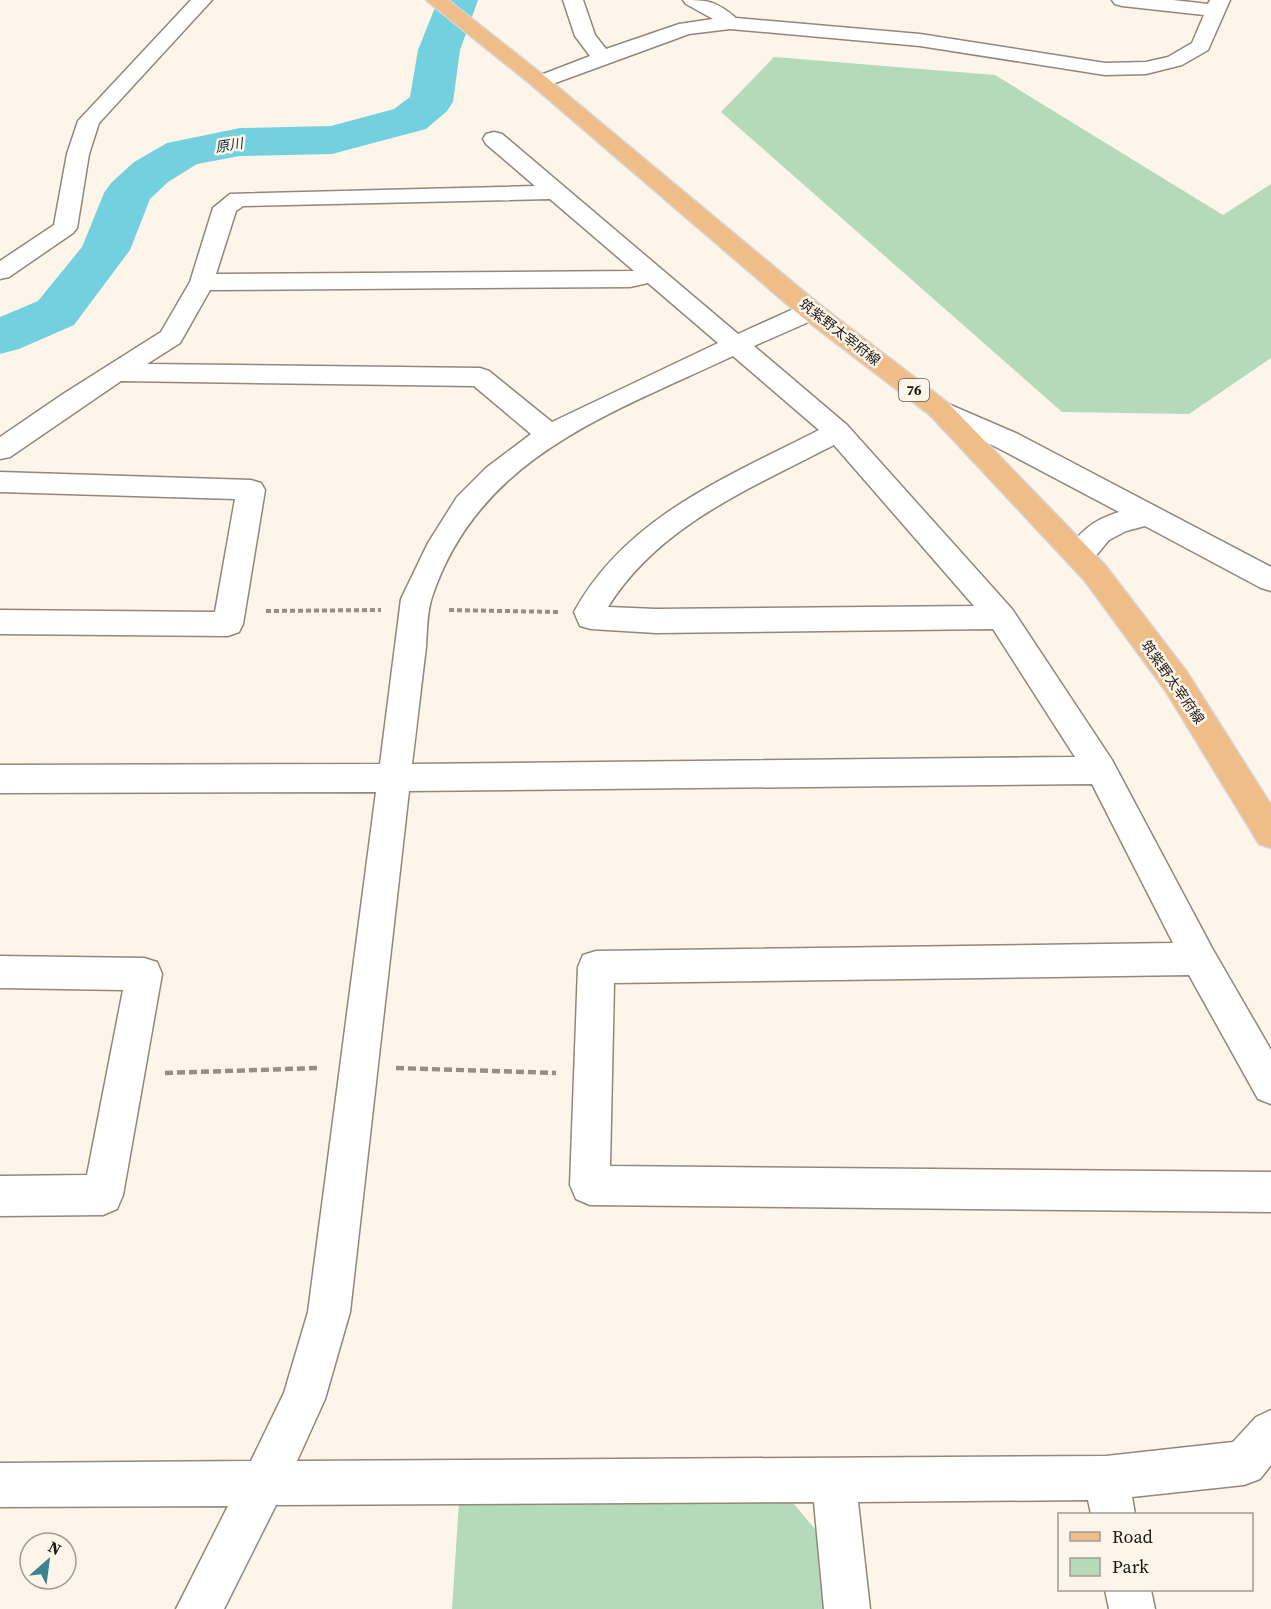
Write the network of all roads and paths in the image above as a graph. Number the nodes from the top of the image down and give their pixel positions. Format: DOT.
graph roads {
  1 [pos="202,0"];
  2 [pos="436,0"];
  3 [pos="573,0"];
  4 [pos="693,0"];
  5 [pos="1122,0"];
  6 [pos="1218,6"];
  7 [pos="730,23"];
  8 [pos="603,59"];
  9 [pos="540,82"];
  10 [pos="494,139"];
  11 [pos="556,192"];
  12 [pos="0,272"];
  13 [pos="653,275"];
  14 [pos="202,282"];
  15 [pos="812,311"];
  16 [pos="735,344"];
  17 [pos="117,372"];
  18 [pos="939,409"];
  19 [pos="838,432"];
  20 [pos="548,433"];
  21 [pos="0,450"];
  22 [pos="0,482"];
  23 [pos="1147,515"];
  24 [pos="1078,556"];
  25 [pos="1271,580"];
  26 [pos="415,609"];
  27 [pos="231,611"];
  28 [pos="589,612"];
  29 [pos="1001,617"];
  30 [pos="0,622"];
  31 [pos="1101,770"];
  32 [pos="393,778"];
  33 [pos="0,779"];
  34 [pos="1271,834"];
  35 [pos="1199,959"];
  36 [pos="0,972"];
  37 [pos="358,1066"];
  38 [pos="126,1074"];
  39 [pos="593,1074"];
  40 [pos="1271,1086"];
  41 [pos="1271,1192"];
  42 [pos="0,1196"];
  43 [pos="1271,1432"];
  44 [pos="834,1481"];
  45 [pos="263,1484"];
  46 [pos="0,1485"];
  47 [pos="1110,1496"];
  48 [pos="1128,1591"];
  49 [pos="199,1609"];
  50 [pos="847,1609"];
  51 [pos="1132,1609"];
  1 -- 12 [label="street"];
  2 -- 9 [label="main road, 筑紫野太宰府線 / 76"];
  3 -- 8 [label="street"];
  4 -- 7 [label="street"];
  5 -- 6 [label="street"];
  6 -- 7 [label="street"];
  7 -- 8 [label="street"];
  8 -- 9 [label="street"];
  9 -- 15 [label="main road, 筑紫野太宰府線 / 76"];
  10 -- 11 [label="street"];
  11 -- 13 [label="street"];
  11 -- 14 [label="street"];
  13 -- 14 [label="street"];
  13 -- 16 [label="street"];
  14 -- 17 [label="street"];
  15 -- 16 [label="street"];
  15 -- 18 [label="main road, 筑紫野太宰府線 / 76"];
  16 -- 19 [label="street"];
  16 -- 20 [label="street"];
  17 -- 20 [label="street"];
  17 -- 21 [label="street"];
  18 -- 23 [label="street"];
  18 -- 24 [label="main road, 筑紫野太宰府線 / 76"];
  19 -- 28 [label="street"];
  19 -- 29 [label="street"];
  20 -- 26 [label="street"];
  22 -- 27 [label="street"];
  23 -- 24 [label="street"];
  23 -- 25 [label="street"];
  24 -- 34 [label="main road, 筑紫野太宰府線 / 76"];
  26 -- 27 [label="path"];
  26 -- 28 [label="path"];
  26 -- 32 [label="street"];
  27 -- 30 [label="street"];
  28 -- 29 [label="street"];
  29 -- 31 [label="street"];
  31 -- 32 [label="street"];
  31 -- 35 [label="street"];
  32 -- 33 [label="street"];
  32 -- 37 [label="street"];
  35 -- 39 [label="street"];
  35 -- 40 [label="street"];
  36 -- 38 [label="street"];
  37 -- 38 [label="path"];
  37 -- 39 [label="path"];
  37 -- 45 [label="street"];
  38 -- 42 [label="street"];
  39 -- 41 [label="street"];
  43 -- 47 [label="street"];
  44 -- 45 [label="street"];
  44 -- 47 [label="street"];
  44 -- 50 [label="street"];
  45 -- 46 [label="street"];
  45 -- 49 [label="street"];
  48 -- 51 [label="street"];
}
